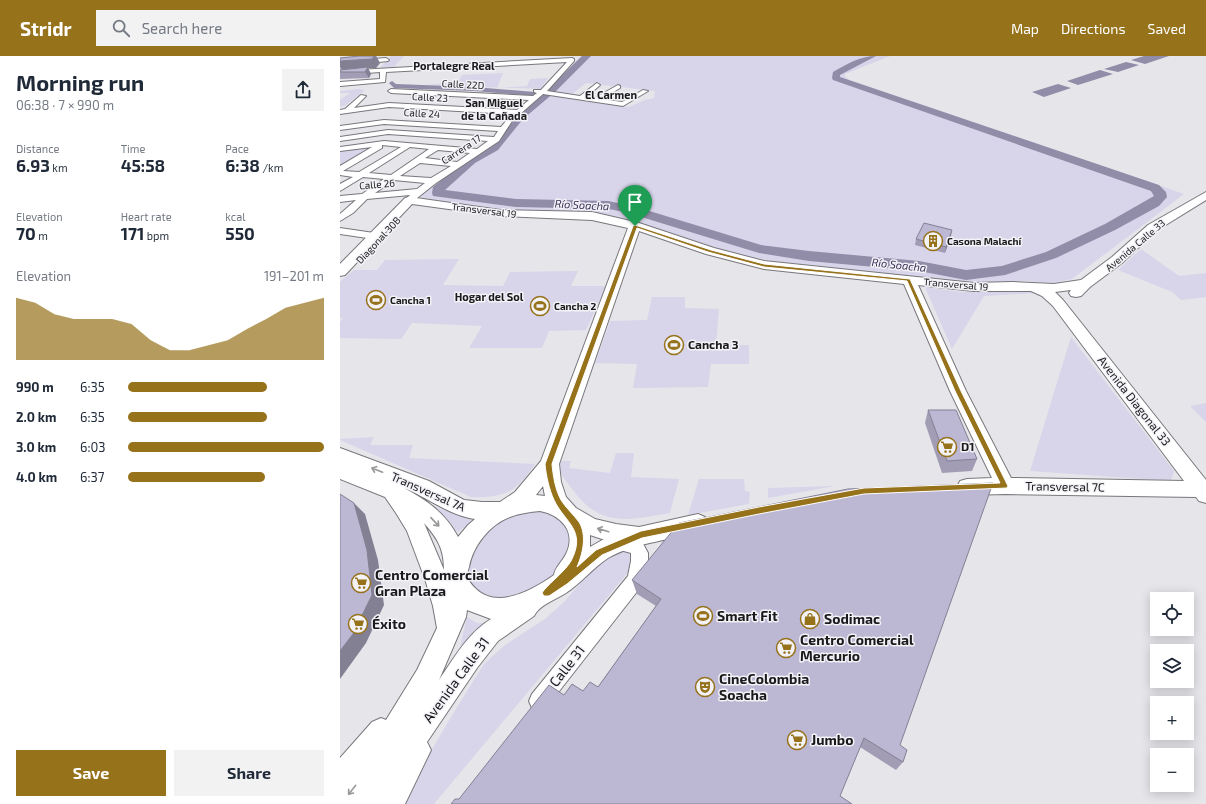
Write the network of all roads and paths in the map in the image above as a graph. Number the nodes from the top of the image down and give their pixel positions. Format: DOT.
graph roads {
  1 [pos="493,56"];
  2 [pos="388,58"];
  3 [pos="355,63"];
  4 [pos="489,65"];
  5 [pos="375,71"];
  6 [pos="383,71"];
  7 [pos="340,73"];
  8 [pos="340,84"];
  9 [pos="598,85"];
  10 [pos="618,87"];
  11 [pos="530,90"];
  12 [pos="645,91"];
  13 [pos="465,92"];
  14 [pos="547,92"];
  15 [pos="363,96"];
  16 [pos="582,97"];
  17 [pos="535,98"];
  18 [pos="451,100"];
  19 [pos="596,100"];
  20 [pos="526,105"];
  21 [pos="440,107"];
  22 [pos="387,109"];
  23 [pos="348,111"];
  24 [pos="518,112"];
  25 [pos="341,114"];
  26 [pos="425,116"];
  27 [pos="451,116"];
  28 [pos="384,122"];
  29 [pos="414,123"];
  30 [pos="340,128"];
  31 [pos="502,129"];
  32 [pos="384,133"];
  33 [pos="340,139"];
  34 [pos="496,139"];
  35 [pos="384,144"];
  36 [pos="410,144"];
  37 [pos="437,147"];
  38 [pos="340,149"];
  39 [pos="479,151"];
  40 [pos="418,160"];
  41 [pos="458,164"];
  42 [pos="340,169"];
  43 [pos="340,173"];
  44 [pos="362,175"];
  45 [pos="392,177"];
  46 [pos="433,181"];
  47 [pos="340,188"];
  48 [pos="1206,195"];
  49 [pos="364,196"];
  50 [pos="413,198"];
  51 [pos="340,199"];
  52 [pos="340,218"];
  53 [pos="635,226"];
  54 [pos="340,231"];
  55 [pos="374,236"];
  56 [pos="340,272"];
  57 [pos="340,279"];
  58 [pos="908,280"];
  59 [pos="1085,284"];
  60 [pos="1031,287"];
  61 [pos="1065,313"];
  62 [pos="340,455"];
  63 [pos="549,464"];
  64 [pos="340,471"];
  65 [pos="1005,486"];
  66 [pos="951,488"];
  67 [pos="1205,491"];
  68 [pos="391,493"];
  69 [pos="505,510"];
  70 [pos="565,512"];
  71 [pos="717,520"];
  72 [pos="676,528"];
  73 [pos="641,535"];
  74 [pos="619,543"];
  75 [pos="456,576"];
  76 [pos="636,579"];
  77 [pos="546,593"];
  78 [pos="443,642"];
  79 [pos="453,680"];
  80 [pos="528,716"];
  81 [pos="340,778"];
  82 [pos="342,804"];
  83 [pos="367,804"];
  84 [pos="390,804"];
  1 -- 4 [label="street"];
  2 -- 3 [label="street"];
  2 -- 5 [label="street"];
  4 -- 6 [label="street"];
  4 -- 14 [label="street, Carrera 17"];
  5 -- 6 [label="street"];
  5 -- 7 [label="street"];
  6 -- 8 [label="street"];
  9 -- 16 [label="street"];
  10 -- 19 [label="street"];
  11 -- 14 [label="street"];
  12 -- 19 [label="street"];
  13 -- 17 [label="street, Calle 22D"];
  13 -- 18 [label="street"];
  13 -- 18 [label="street, Calle 22D"];
  14 -- 16 [label="street"];
  14 -- 17 [label="street, Carrera 17"];
  15 -- 23 [label="street"];
  16 -- 19 [label="street"];
  17 -- 20 [label="street, Carrera 17"];
  18 -- 20 [label="street"];
  18 -- 21 [label="street"];
  20 -- 24 [label="street, Carrera 17"];
  21 -- 22 [label="street, Calle 23"];
  21 -- 24 [label="street, Calle 23"];
  21 -- 26 [label="street"];
  22 -- 23 [label="street, Calle 23"];
  22 -- 26 [label="street"];
  22 -- 28 [label="street"];
  23 -- 25 [label="street, Calle 23"];
  24 -- 31 [label="street, Carrera 17"];
  26 -- 27 [label="street"];
  26 -- 29 [label="street"];
  28 -- 29 [label="street, Calle 24"];
  28 -- 30 [label="street, Calle 24"];
  28 -- 32 [label="street"];
  29 -- 31 [label="street, Calle 24"];
  31 -- 34 [label="street, Carrera 17"];
  32 -- 33 [label="street"];
  32 -- 34 [label="street"];
  32 -- 35 [label="street"];
  34 -- 39 [label="street, Carrera 17"];
  35 -- 36 [label="street"];
  35 -- 38 [label="street"];
  35 -- 42 [label="street"];
  36 -- 37 [label="street"];
  36 -- 44 [label="street"];
  37 -- 39 [label="street"];
  37 -- 40 [label="street"];
  39 -- 41 [label="street, Carrera 17"];
  40 -- 41 [label="street"];
  40 -- 45 [label="street"];
  41 -- 46 [label="street, Carrera 17"];
  43 -- 44 [label="street"];
  44 -- 45 [label="street"];
  44 -- 47 [label="street"];
  45 -- 46 [label="street"];
  45 -- 49 [label="street"];
  46 -- 50 [label="street, Carrera 17"];
  48 -- 59 [label="main road, Avenida Calle 33"];
  49 -- 50 [label="street, Calle 26"];
  49 -- 51 [label="street, Calle 26"];
  49 -- 52 [label="street"];
  50 -- 53 [label="main road, Transversal 19"];
  50 -- 55 [label="main road, Diagonal 30B"];
  50 -- 57 [label="main road, Diagonal 30B"];
  53 -- 58 [label="main road, Transversal 19"];
  53 -- 63 [label="main road"];
  54 -- 55 [label="street"];
  55 -- 56 [label="main road, Diagonal 30B"];
  58 -- 60 [label="main road, Transversal 19"];
  58 -- 65 [label="main road"];
  59 -- 60 [label="main road, Transversal 19"];
  59 -- 61 [label="main road, Avenida Calle 33"];
  60 -- 61 [label="main road, Avenida Diagonal 33"];
  61 -- 67 [label="main road, Avenida Diagonal 33"];
  69 -- 62 [label="main road, Transversal 7A, one-way"];
  63 -- 69 [label="main road"];
  63 -- 70 [label="main road, Avenida Calle 31"];
  64 -- 68 [label="main road, Transversal 7A"];
  65 -- 66 [label="main road, Transversal 7C"];
  65 -- 67 [label="main road, Transversal 7C"];
  68 -- 75 [label="main road, Transversal 7A, one-way"];
  68 -- 78 [label="main road"];
  69 -- 70 [label="main road, Transversal 7A"];
  69 -- 75 [label="main road, Avenida Calle 31"];
  73 -- 70 [label="main road, one-way"];
  70 -- 77 [label="main road, Avenida Calle 31"];
  71 -- 72 [label="main road"];
  72 -- 73 [label="main road"];
  72 -- 76 [label="street, Calle 31"];
  73 -- 74 [label="main road"];
  74 -- 76 [label="street"];
  74 -- 77 [label="main road"];
  75 -- 77 [label="main road"];
  75 -- 78 [label="main road, Avenida Calle 31"];
  76 -- 80 [label="street, Calle 31"];
  77 -- 79 [label="main road, Avenida Calle 31"];
  78 -- 81 [label="main road"];
  78 -- 82 [label="main road, Avenida Calle 31, one-way"];
  79 -- 83 [label="main road, Avenida Calle 31"];
  79 -- 84 [label="main road"];
}
